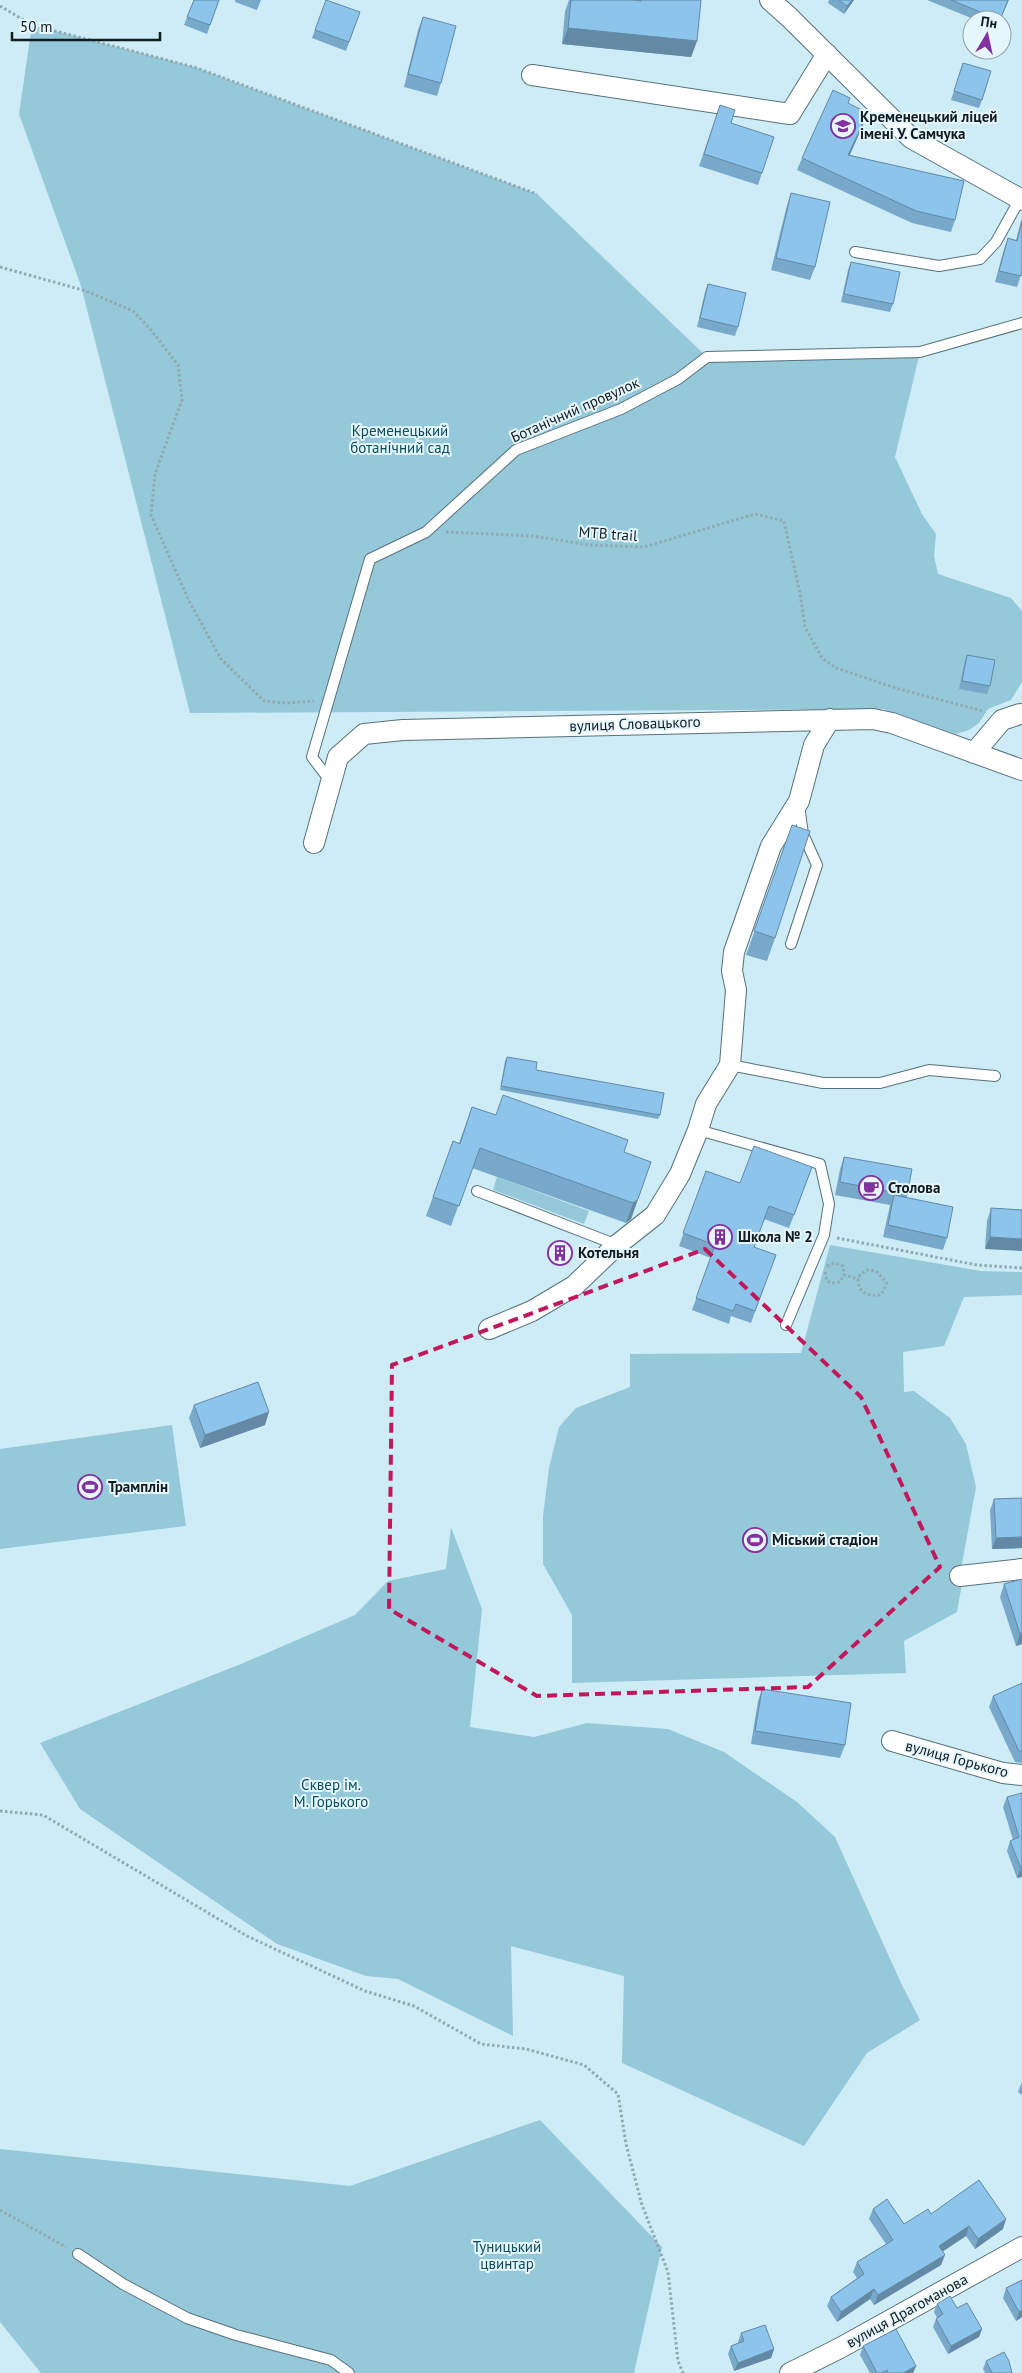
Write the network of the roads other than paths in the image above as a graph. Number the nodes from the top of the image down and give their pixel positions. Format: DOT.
graph roads {
  1 [pos="770,0"];
  2 [pos="827,54"];
  3 [pos="532,75"];
  4 [pos="1021,198"];
  5 [pos="855,252"];
  6 [pos="1022,324"];
  7 [pos="1020,714"];
  8 [pos="830,719"];
  9 [pos="974,753"];
  10 [pos="1022,770"];
  11 [pos="331,782"];
  12 [pos="799,801"];
  13 [pos="314,843"];
  14 [pos="791,944"];
  15 [pos="730,1065"];
  16 [pos="995,1076"];
  17 [pos="698,1130"];
  18 [pos="477,1191"];
  19 [pos="616,1245"];
  20 [pos="786,1325"];
  21 [pos="489,1329"];
  22 [pos="1022,1569"];
  23 [pos="960,1576"];
  24 [pos="892,1741"];
  25 [pos="1022,1775"];
  26 [pos="1022,2247"];
  27 [pos="78,2254"];
  28 [pos="349,2373"];
  29 [pos="790,2373"];
  1 -- 2 [label="street"];
  2 -- 3 [label="street"];
  2 -- 4 [label="street"];
  4 -- 5 [label="lane"];
  6 -- 11 [label="lane, Ботанічний провулок"];
  7 -- 9 [label="street"];
  8 -- 9 [label="street, вулиця Словацького"];
  8 -- 11 [label="street, вулиця Словацького"];
  8 -- 12 [label="street"];
  9 -- 10 [label="street, вулиця Словацького"];
  11 -- 13 [label="street, вулиця Словацького"];
  12 -- 14 [label="lane"];
  12 -- 15 [label="street"];
  15 -- 16 [label="lane"];
  15 -- 17 [label="street"];
  17 -- 19 [label="street"];
  17 -- 20 [label="lane"];
  18 -- 19 [label="lane"];
  19 -- 21 [label="street"];
  22 -- 23 [label="street"];
  24 -- 25 [label="street, вулиця Горького"];
  26 -- 29 [label="street, вулиця Драгоманова"];
  27 -- 28 [label="lane"];
}
